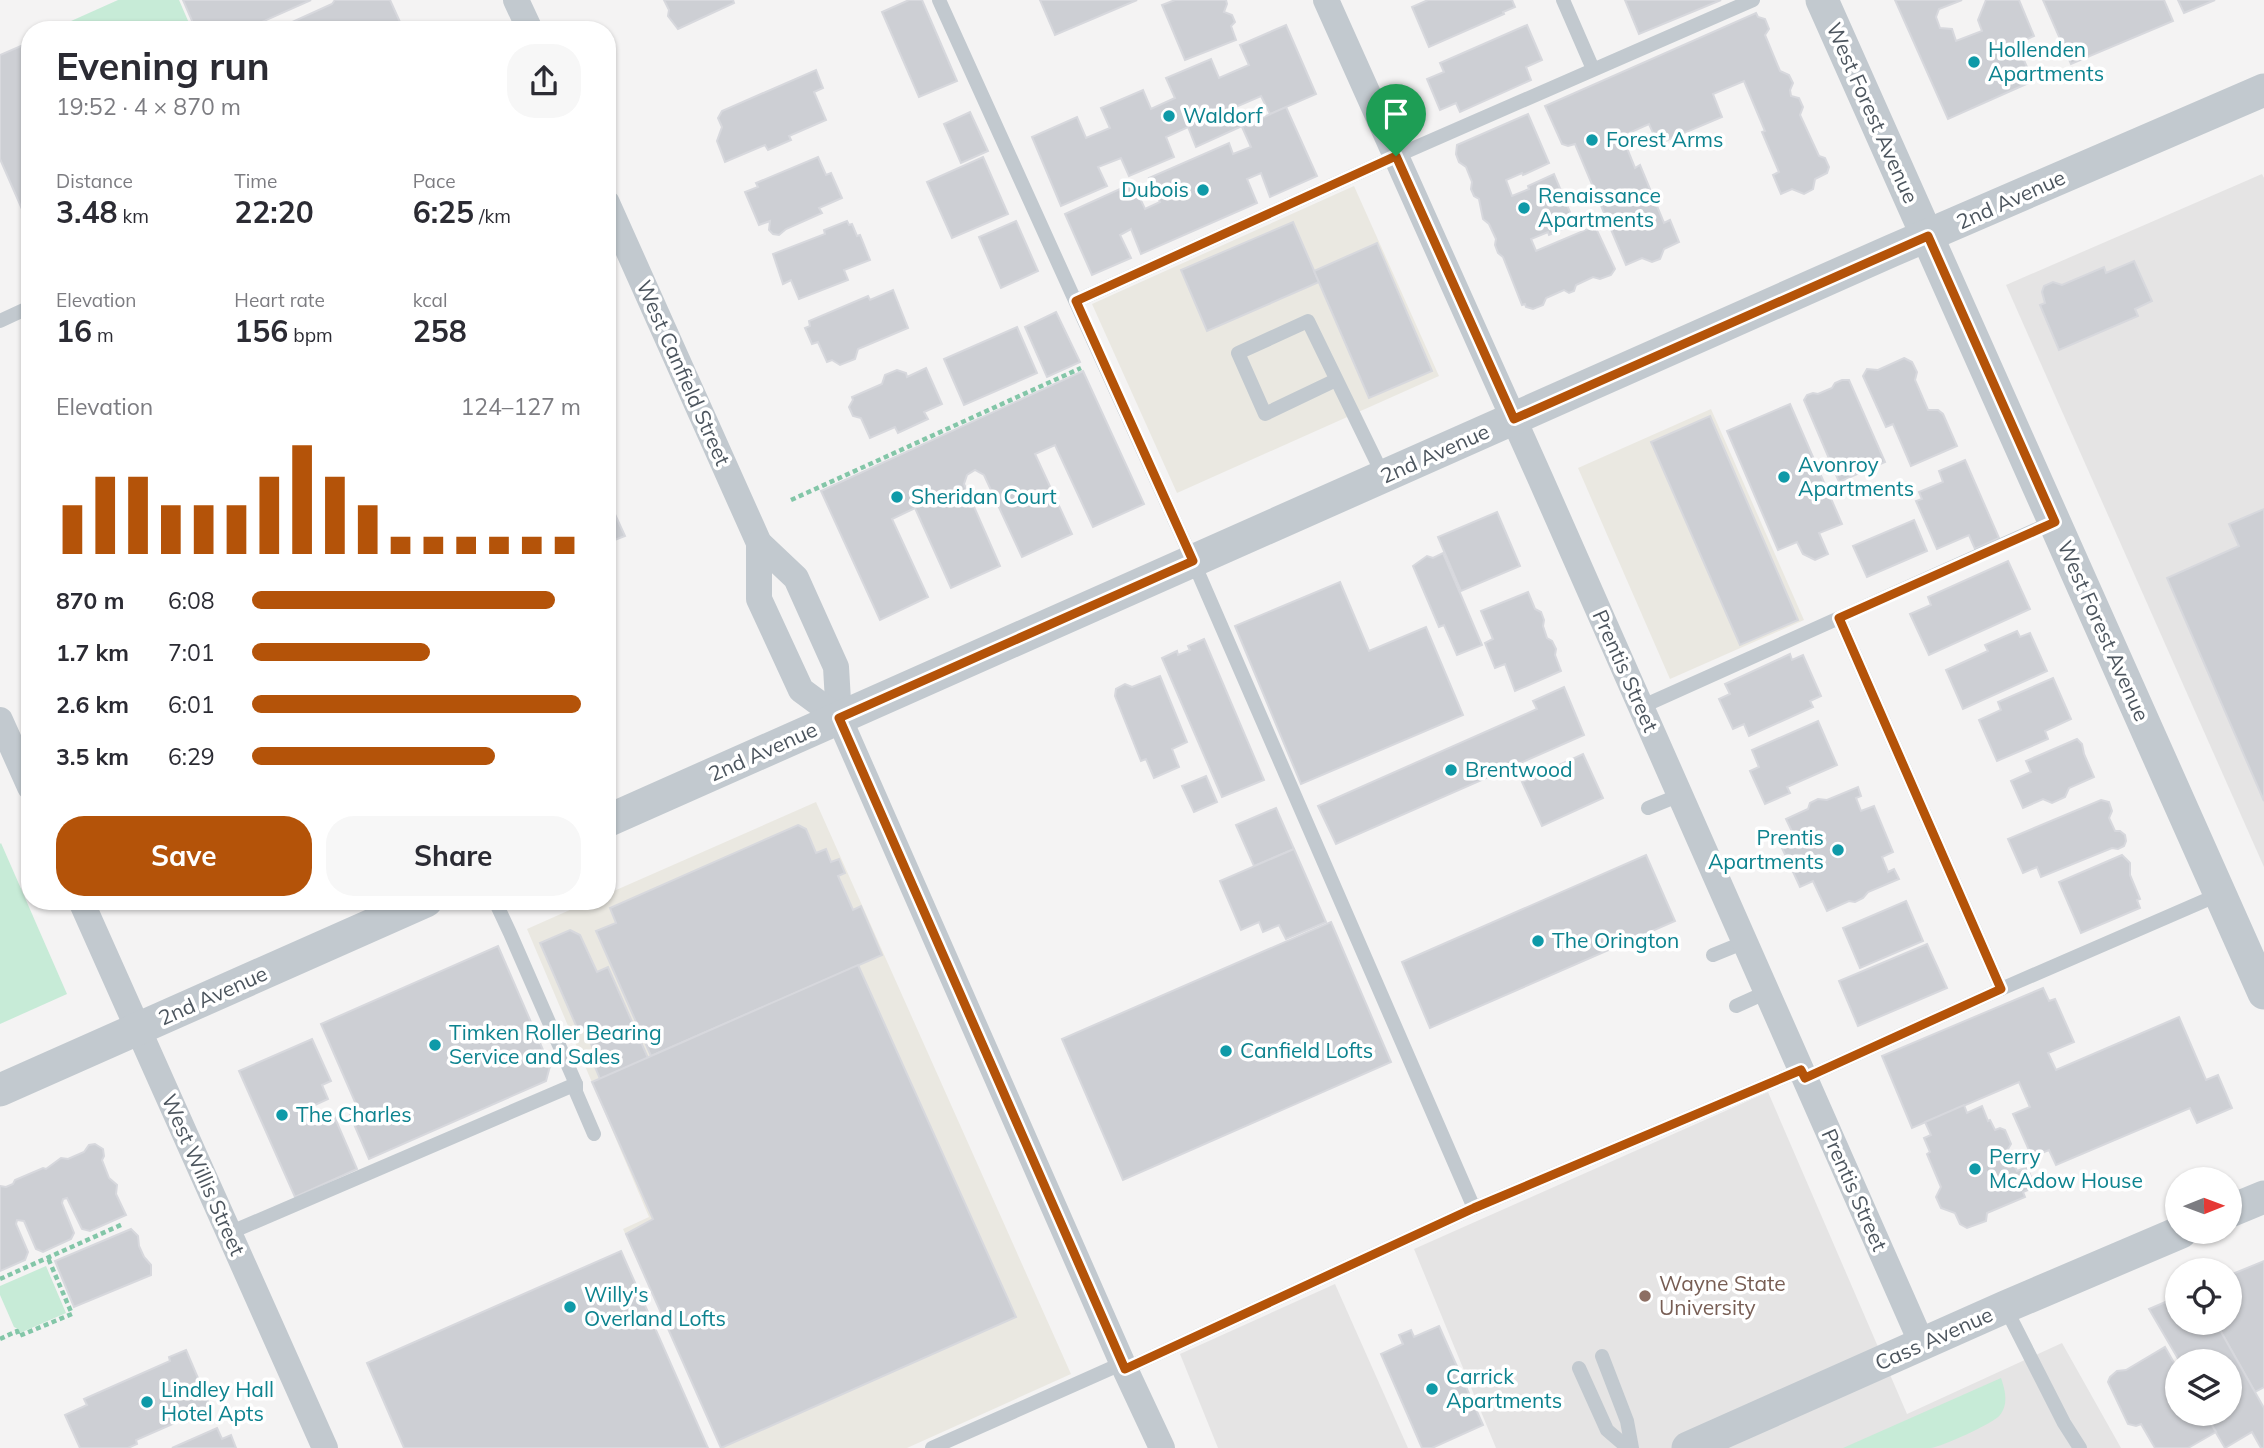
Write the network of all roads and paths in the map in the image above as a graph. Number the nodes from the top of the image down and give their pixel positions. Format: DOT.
graph roads {
  1 [pos="516,0"];
  2 [pos="939,0"];
  3 [pos="1326,0"];
  4 [pos="1563,0"];
  5 [pos="1753,0"];
  6 [pos="1822,0"];
  7 [pos="526,21"];
  8 [pos="1593,69"];
  9 [pos="2264,90"];
  10 [pos="1396,156"];
  11 [pos="616,223"];
  12 [pos="1928,236"];
  13 [pos="1076,301"];
  14 [pos="21,311"];
  15 [pos="0,320"];
  16 [pos="1101,359"];
  17 [pos="1336,380"];
  18 [pos="1514,419"];
  19 [pos="1384,477"];
  20 [pos="790,500"];
  21 [pos="2055,522"];
  22 [pos="760,543"];
  23 [pos="1193,561"];
  24 [pos="1839,618"];
  25 [pos="1641,707"];
  26 [pos="839,718"];
  27 [pos="0,720"];
  28 [pos="21,767"];
  29 [pos="1680,795"];
  30 [pos="1648,808"];
  31 [pos="616,817"];
  32 [pos="2220,894"];
  33 [pos="85,910"];
  34 [pos="406,910"];
  35 [pos="499,910"];
  36 [pos="1745,942"];
  37 [pos="1713,955"];
  38 [pos="2001,989"];
  39 [pos="1767,992"];
  40 [pos="2264,993"];
  41 [pos="1736,1006"];
  42 [pos="138,1029"];
  43 [pos="1803,1074"];
  44 [pos="576,1084"];
  45 [pos="0,1090"];
  46 [pos="594,1134"];
  47 [pos="2264,1197"];
  48 [pos="2242,1206"];
  49 [pos="1474,1208"];
  50 [pos="123,1224"];
  51 [pos="229,1233"];
  52 [pos="2165,1239"];
  53 [pos="48,1258"];
  54 [pos="0,1279"];
  55 [pos="2005,1307"];
  56 [pos="0,1339"];
  57 [pos="1922,1344"];
  58 [pos="1602,1356"];
  59 [pos="1124,1366"];
  60 [pos="1579,1368"];
  61 [pos="325,1448"];
  62 [pos="932,1448"];
  63 [pos="1162,1448"];
  64 [pos="1630,1448"];
  65 [pos="1688,1448"];
  66 [pos="2080,1448"];
  1 -- 7 [label="street"];
  2 -- 13 [label="lane"];
  3 -- 10 [label="street, Prentis Street"];
  4 -- 8 [label="lane"];
  5 -- 8 [label="lane"];
  6 -- 12 [label="street, West Forest Avenue"];
  8 -- 10 [label="lane"];
  9 -- 12 [label="street, 2nd Avenue"];
  10 -- 13 [label="lane"];
  10 -- 18 [label="street, Prentis Street"];
  11 -- 22 [label="street, West Canfield Street"];
  12 -- 18 [label="street, 2nd Avenue"];
  12 -- 21 [label="street, West Forest Avenue"];
  13 -- 16 [label="lane"];
  14 -- 15 [label="lane"];
  16 -- 20 [label="path"];
  16 -- 23 [label="lane"];
  17 -- 17 [label="lane"];
  17 -- 19 [label="lane"];
  18 -- 19 [label="street, 2nd Avenue"];
  18 -- 25 [label="street, Prentis Street"];
  19 -- 23 [label="street, 2nd Avenue"];
  21 -- 24 [label="lane"];
  21 -- 32 [label="street, West Forest Avenue"];
  22 -- 26 [label="street, West Canfield Street"];
  22 -- 26 [label="street, West Canfield Street"];
  23 -- 26 [label="street, 2nd Avenue"];
  23 -- 49 [label="lane"];
  24 -- 25 [label="lane"];
  24 -- 38 [label="lane"];
  25 -- 29 [label="street, Prentis Street"];
  26 -- 31 [label="street, 2nd Avenue"];
  26 -- 59 [label="street, West Canfield Street"];
  27 -- 28 [label="street"];
  29 -- 30 [label="lane"];
  29 -- 36 [label="street, Prentis Street"];
  32 -- 38 [label="lane"];
  32 -- 40 [label="street, West Forest Avenue"];
  33 -- 42 [label="street, West Willis Street"];
  34 -- 42 [label="street, 2nd Avenue"];
  35 -- 44 [label="lane"];
  36 -- 37 [label="lane"];
  36 -- 39 [label="street, Prentis Street"];
  38 -- 43 [label="lane"];
  39 -- 41 [label="lane"];
  39 -- 43 [label="street, Prentis Street"];
  42 -- 45 [label="street, 2nd Avenue"];
  42 -- 51 [label="street, West Willis Street"];
  43 -- 49 [label="lane"];
  43 -- 57 [label="street, Prentis Street"];
  44 -- 46 [label="lane"];
  44 -- 51 [label="lane"];
  47 -- 48 [label="street"];
  49 -- 59 [label="lane"];
  50 -- 53 [label="path"];
  51 -- 61 [label="street, West Willis Street"];
  52 -- 55 [label="street, Cass Avenue"];
  53 -- 54 [label="path"];
  53 -- 56 [label="path"];
  55 -- 57 [label="street, Cass Avenue"];
  55 -- 66 [label="lane"];
  57 -- 65 [label="street, Cass Avenue"];
  58 -- 64 [label="lane"];
  59 -- 62 [label="lane"];
  59 -- 63 [label="street, West Canfield Street"];
  60 -- 64 [label="lane"];
}
